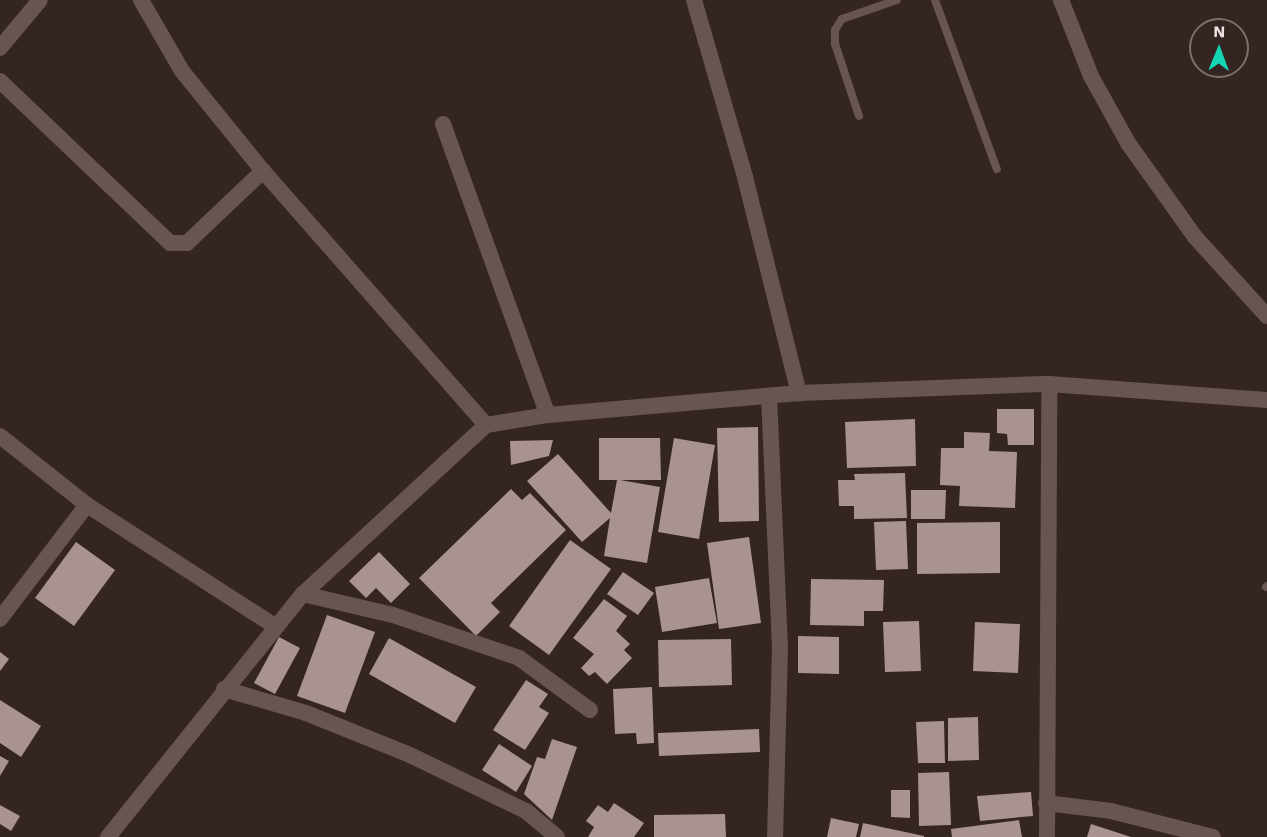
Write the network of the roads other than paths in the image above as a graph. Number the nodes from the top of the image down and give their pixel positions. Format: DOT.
graph roads {
  1 [pos="40,0"];
  2 [pos="141,0"];
  3 [pos="694,0"];
  4 [pos="897,0"];
  5 [pos="935,0"];
  6 [pos="1061,0"];
  7 [pos="0,48"];
  8 [pos="0,81"];
  9 [pos="859,116"];
  10 [pos="443,124"];
  11 [pos="997,169"];
  12 [pos="263,171"];
  13 [pos="1267,316"];
  14 [pos="1049,384"];
  15 [pos="799,393"];
  16 [pos="769,396"];
  17 [pos="1267,400"];
  18 [pos="548,415"];
  19 [pos="486,425"];
  20 [pos="0,436"];
  21 [pos="87,505"];
  22 [pos="303,594"];
  23 [pos="0,619"];
  24 [pos="276,627"];
  25 [pos="224,689"];
  26 [pos="590,710"];
  27 [pos="1046,803"];
  28 [pos="108,837"];
  29 [pos="557,837"];
  30 [pos="775,837"];
  31 [pos="1047,837"];
  32 [pos="1213,837"];
  1 -- 7 [label="street"];
  2 -- 12 [label="street"];
  3 -- 15 [label="street"];
  4 -- 9 [label="lane"];
  5 -- 11 [label="lane"];
  6 -- 13 [label="street"];
  8 -- 12 [label="street"];
  10 -- 18 [label="street"];
  12 -- 19 [label="street"];
  14 -- 15 [label="street"];
  14 -- 17 [label="street"];
  14 -- 27 [label="street"];
  15 -- 16 [label="street"];
  16 -- 18 [label="street"];
  16 -- 30 [label="street"];
  18 -- 19 [label="street"];
  19 -- 22 [label="street"];
  20 -- 21 [label="street"];
  21 -- 23 [label="street"];
  21 -- 24 [label="street"];
  22 -- 24 [label="street"];
  22 -- 26 [label="street"];
  24 -- 25 [label="street"];
  25 -- 28 [label="street"];
  25 -- 29 [label="street"];
  27 -- 31 [label="street"];
  27 -- 32 [label="street"];
}
